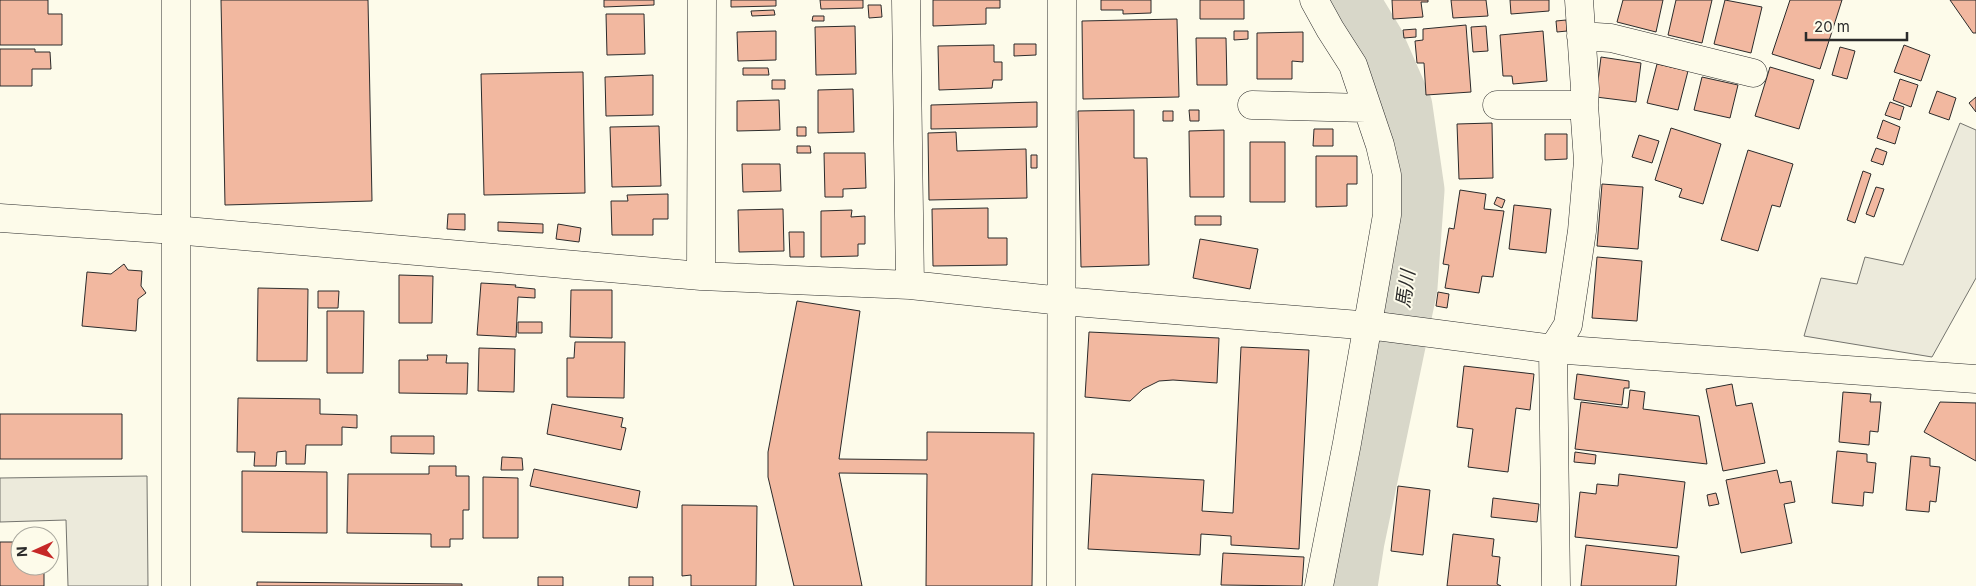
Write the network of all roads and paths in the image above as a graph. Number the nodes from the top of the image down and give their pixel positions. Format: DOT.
graph roads {
  1 [pos="176,0"];
  2 [pos="702,0"];
  3 [pos="906,0"];
  4 [pos="1062,0"];
  5 [pos="1314,0"];
  6 [pos="1579,0"];
  7 [pos="1581,36"];
  8 [pos="1753,73"];
  9 [pos="1252,105"];
  10 [pos="1497,105"];
  11 [pos="1584,105"];
  12 [pos="1366,108"];
  13 [pos="0,218"];
  14 [pos="175,230"];
  15 [pos="702,276"];
  16 [pos="910,285"];
  17 [pos="1062,301"];
  18 [pos="1376,326"];
  19 [pos="1553,349"];
  20 [pos="1976,379"];
  21 [pos="176,586"];
  22 [pos="1061,586"];
  23 [pos="1319,586"];
  24 [pos="1556,586"];
  1 -- 14 [label="street"];
  2 -- 15 [label="street"];
  3 -- 16 [label="street"];
  4 -- 17 [label="street"];
  5 -- 12 [label="street"];
  6 -- 7 [label="street"];
  7 -- 8 [label="street"];
  7 -- 11 [label="street"];
  9 -- 12 [label="street"];
  10 -- 11 [label="street"];
  11 -- 19 [label="street"];
  12 -- 18 [label="street"];
  13 -- 14 [label="street"];
  14 -- 15 [label="street"];
  14 -- 21 [label="street"];
  15 -- 16 [label="street"];
  16 -- 17 [label="street"];
  17 -- 18 [label="street"];
  17 -- 22 [label="street"];
  18 -- 19 [label="street"];
  18 -- 23 [label="street"];
  19 -- 20 [label="street"];
  19 -- 24 [label="street"];
}
